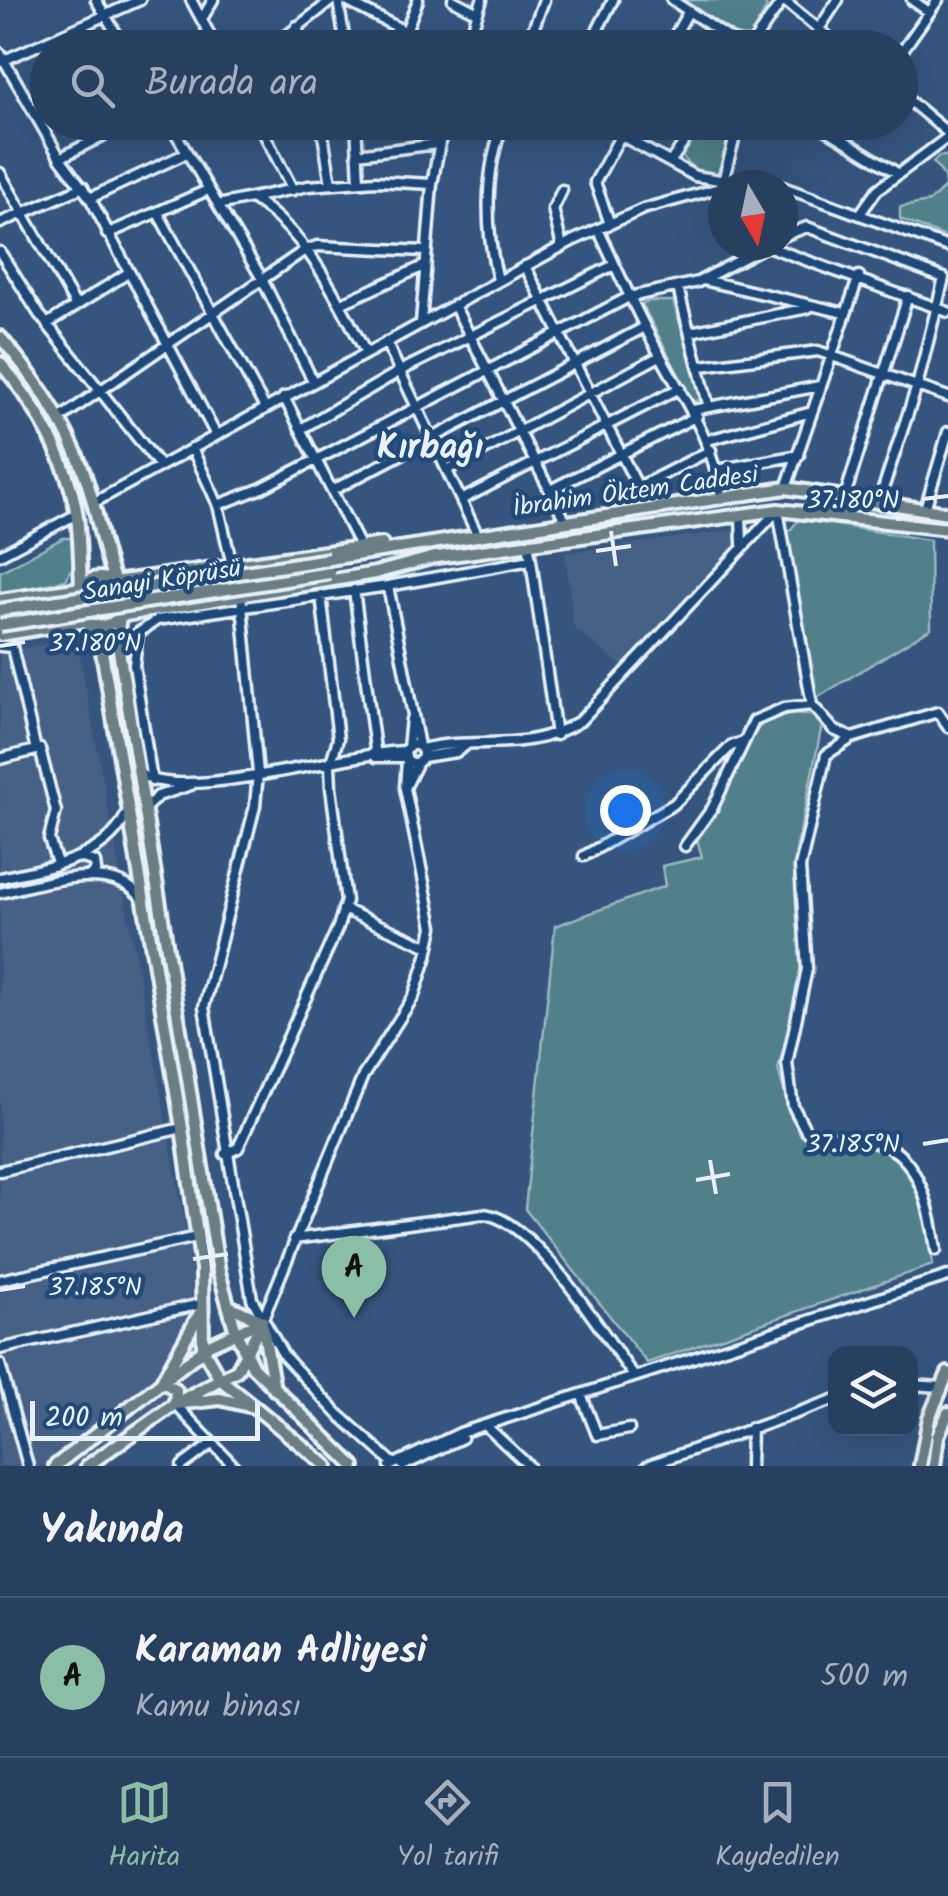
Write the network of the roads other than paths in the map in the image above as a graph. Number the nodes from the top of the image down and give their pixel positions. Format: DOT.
graph roads {
  1 [pos="96,0"];
  2 [pos="140,0"];
  3 [pos="191,0"];
  4 [pos="213,0"];
  5 [pos="338,0"];
  6 [pos="418,0"];
  7 [pos="453,0"];
  8 [pos="482,0"];
  9 [pos="544,0"];
  10 [pos="613,0"];
  11 [pos="672,0"];
  12 [pos="783,0"];
  13 [pos="838,0"];
  14 [pos="912,0"];
  15 [pos="938,0"];
  16 [pos="476,12"];
  17 [pos="688,12"];
  18 [pos="929,12"];
  19 [pos="105,14"];
  20 [pos="202,19"];
  21 [pos="297,26"];
  22 [pos="818,29"];
  23 [pos="68,30"];
  24 [pos="114,30"];
  25 [pos="208,30"];
  26 [pos="292,30"];
  27 [pos="298,30"];
  28 [pos="343,30"];
  29 [pos="402,30"];
  30 [pos="407,30"];
  31 [pos="471,30"];
  32 [pos="533,30"];
  33 [pos="597,30"];
  34 [pos="678,30"];
  35 [pos="717,30"];
  36 [pos="760,30"];
  37 [pos="917,30"];
  38 [pos="30,46"];
  39 [pos="2,58"];
  40 [pos="30,99"];
  41 [pos="918,109"];
  42 [pos="948,135"];
  43 [pos="52,140"];
  44 [pos="95,140"];
  45 [pos="179,140"];
  46 [pos="267,140"];
  47 [pos="324,140"];
  48 [pos="357,140"];
  49 [pos="438,140"];
  50 [pos="496,140"];
  51 [pos="619,140"];
  52 [pos="632,140"];
  53 [pos="686,140"];
  54 [pos="734,140"];
  55 [pos="843,140"];
  56 [pos="437,144"];
  57 [pos="187,153"];
  58 [pos="357,154"];
  59 [pos="60,158"];
  60 [pos="671,162"];
  61 [pos="727,170"];
  62 [pos="0,173"];
  63 [pos="899,174"];
  64 [pos="708,180"];
  65 [pos="358,182"];
  66 [pos="331,184"];
  67 [pos="432,184"];
  68 [pos="83,187"];
  69 [pos="708,188"];
  70 [pos="208,190"];
  71 [pos="293,190"];
  72 [pos="562,190"];
  73 [pos="798,192"];
  74 [pos="90,198"];
  75 [pos="254,199"];
  76 [pos="218,205"];
  77 [pos="860,214"];
  78 [pos="159,215"];
  79 [pos="21,216"];
  80 [pos="0,224"];
  81 [pos="610,224"];
  82 [pos="598,230"];
  83 [pos="798,230"];
  84 [pos="108,234"];
  85 [pos="562,246"];
  86 [pos="948,248"];
  87 [pos="306,250"];
  88 [pos="425,251"];
  89 [pos="0,252"];
  90 [pos="798,255"];
  91 [pos="740,260"];
  92 [pos="614,265"];
  93 [pos="424,266"];
  94 [pos="525,266"];
  95 [pos="128,274"];
  96 [pos="859,276"];
  97 [pos="262,279"];
  98 [pos="498,280"];
  99 [pos="703,280"];
  100 [pos="678,288"];
  101 [pos="908,296"];
  102 [pos="629,297"];
  103 [pos="544,302"];
  104 [pos="75,304"];
  105 [pos="340,304"];
  106 [pos="454,305"];
  107 [pos="810,308"];
  108 [pos="937,308"];
  109 [pos="214,311"];
  110 [pos="948,312"];
  111 [pos="845,313"];
  112 [pos="421,323"];
  113 [pos="47,324"];
  114 [pos="645,327"];
  115 [pos="560,332"];
  116 [pos="690,332"];
  117 [pos="0,338"];
  118 [pos="472,338"];
  119 [pos="386,342"];
  120 [pos="166,343"];
  121 [pos="366,352"];
  122 [pos="830,354"];
  123 [pos="660,356"];
  124 [pos="0,362"];
  125 [pos="574,362"];
  126 [pos="701,366"];
  127 [pos="489,368"];
  128 [pos="400,371"];
  129 [pos="883,374"];
  130 [pos="12,376"];
  131 [pos="313,381"];
  132 [pos="0,384"];
  133 [pos="820,386"];
  134 [pos="916,386"];
  135 [pos="680,388"];
  136 [pos="99,391"];
  137 [pos="589,394"];
  138 [pos="284,397"];
  139 [pos="948,397"];
  140 [pos="505,400"];
  141 [pos="708,404"];
  142 [pos="265,408"];
  143 [pos="417,408"];
  144 [pos="812,412"];
  145 [pos="696,413"];
  146 [pos="59,419"];
  147 [pos="606,425"];
  148 [pos="300,429"];
  149 [pos="520,430"];
  150 [pos="948,432"];
  151 [pos="216,435"];
  152 [pos="432,440"];
  153 [pos="708,440"];
  154 [pos="192,448"];
  155 [pos="711,450"];
  156 [pos="620,454"];
  157 [pos="799,455"];
  158 [pos="317,460"];
  159 [pos="536,462"];
  160 [pos="160,466"];
  161 [pos="446,470"];
  162 [pos="717,470"];
  163 [pos="638,487"];
  164 [pos="786,488"];
  165 [pos="332,490"];
  166 [pos="550,490"];
  167 [pos="741,494"];
  168 [pos="845,496"];
  169 [pos="721,497"];
  170 [pos="617,498"];
  171 [pos="461,500"];
  172 [pos="878,502"];
  173 [pos="93,503"];
  174 [pos="218,505"];
  175 [pos="925,509"];
  176 [pos="778,510"];
  177 [pos="948,513"];
  178 [pos="77,514"];
  179 [pos="740,516"];
  180 [pos="565,520"];
  181 [pos="948,531"];
  182 [pos="478,534"];
  183 [pos="98,541"];
  184 [pos="438,541"];
  185 [pos="528,543"];
  186 [pos="79,544"];
  187 [pos="742,544"];
  188 [pos="360,546"];
  189 [pos="0,555"];
  190 [pos="435,557"];
  191 [pos="329,559"];
  192 [pos="531,560"];
  193 [pos="232,565"];
  194 [pos="330,573"];
  195 [pos="115,582"];
  196 [pos="388,586"];
  197 [pos="81,588"];
  198 [pos="354,590"];
  199 [pos="321,595"];
  200 [pos="0,600"];
  201 [pos="242,600"];
  202 [pos="0,610"];
  203 [pos="120,616"];
  204 [pos="86,621"];
  205 [pos="0,625"];
  206 [pos="0,635"];
  207 [pos="117,638"];
  208 [pos="100,640"];
  209 [pos="0,646"];
  210 [pos="812,705"];
  211 [pos="411,719"];
  212 [pos="948,727"];
  213 [pos="556,736"];
  214 [pos="852,738"];
  215 [pos="740,743"];
  216 [pos="36,750"];
  217 [pos="407,754"];
  218 [pos="420,754"];
  219 [pos="376,757"];
  220 [pos="0,759"];
  221 [pos="330,765"];
  222 [pos="258,772"];
  223 [pos="138,773"];
  224 [pos="152,781"];
  225 [pos="200,782"];
  226 [pos="405,788"];
  227 [pos="144,809"];
  228 [pos="128,810"];
  229 [pos="685,846"];
  230 [pos="584,856"];
  231 [pos="78,857"];
  232 [pos="57,863"];
  233 [pos="0,878"];
  234 [pos="84,879"];
  235 [pos="0,892"];
  236 [pos="144,902"];
  237 [pos="343,909"];
  238 [pos="429,948"];
  239 [pos="182,1128"];
  240 [pos="225,1154"];
  241 [pos="0,1171"];
  242 [pos="197,1237"];
  243 [pos="294,1239"];
  244 [pos="936,1250"];
  245 [pos="948,1276"];
  246 [pos="0,1280"];
  247 [pos="229,1306"];
  248 [pos="201,1308"];
  249 [pos="262,1321"];
  250 [pos="236,1333"];
  251 [pos="203,1349"];
  252 [pos="0,1350"];
  253 [pos="247,1356"];
  254 [pos="0,1364"];
  255 [pos="948,1373"];
  256 [pos="634,1376"];
  257 [pos="220,1379"];
  258 [pos="162,1381"];
  259 [pos="918,1385"];
  260 [pos="942,1386"];
  261 [pos="274,1390"];
  262 [pos="582,1394"];
  263 [pos="828,1402"];
  264 [pos="176,1404"];
  265 [pos="263,1411"];
  266 [pos="947,1416"];
  267 [pos="487,1427"];
  268 [pos="751,1428"];
  269 [pos="629,1429"];
  270 [pos="472,1432"];
  271 [pos="210,1445"];
  272 [pos="391,1464"];
  273 [pos="28,1466"];
  274 [pos="55,1466"];
  275 [pos="87,1466"];
  276 [pos="182,1466"];
  277 [pos="234,1466"];
  278 [pos="327,1466"];
  279 [pos="354,1466"];
  280 [pos="403,1466"];
  281 [pos="529,1466"];
  282 [pos="647,1466"];
  283 [pos="750,1466"];
  284 [pos="920,1466"];
  285 [pos="934,1466"];
  1 -- 19 [label="street"];
  2 -- 19 [label="street"];
  3 -- 20 [label="street"];
  4 -- 20 [label="street"];
  5 -- 21 [label="street"];
  5 -- 28 [label="street"];
  5 -- 29 [label="street"];
  6 -- 30 [label="street"];
  7 -- 16 [label="street"];
  8 -- 16 [label="street"];
  9 -- 32 [label="street"];
  10 -- 33 [label="street"];
  11 -- 17 [label="street"];
  12 -- 22 [label="street"];
  12 -- 36 [label="street"];
  13 -- 22 [label="street"];
  14 -- 18 [label="street"];
  15 -- 18 [label="street"];
  16 -- 31 [label="street"];
  17 -- 34 [label="street"];
  17 -- 35 [label="street"];
  18 -- 37 [label="street"];
  19 -- 23 [label="street"];
  19 -- 24 [label="street"];
  20 -- 25 [label="street"];
  21 -- 26 [label="street"];
  21 -- 27 [label="street"];
  38 -- 39 [label="street"];
  39 -- 40 [label="street"];
  41 -- 42 [label="street"];
  42 -- 63 [label="street"];
  43 -- 59 [label="street"];
  44 -- 59 [label="street"];
  45 -- 57 [label="street"];
  46 -- 71 [label="street"];
  47 -- 66 [label="street"];
  48 -- 58 [label="street"];
  49 -- 56 [label="street"];
  50 -- 98 [label="street"];
  51 -- 81 [label="street"];
  52 -- 60 [label="street"];
  53 -- 60 [label="street"];
  54 -- 61 [label="street"];
  55 -- 63 [label="street"];
  56 -- 58 [label="street"];
  56 -- 67 [label="street"];
  57 -- 70 [label="street"];
  57 -- 74 [label="street"];
  58 -- 65 [label="street"];
  59 -- 68 [label="street"];
  60 -- 64 [label="street"];
  62 -- 79 [label="street"];
  63 -- 77 [label="street"];
  65 -- 66 [label="street"];
  65 -- 67 [label="street"];
  66 -- 71 [label="street"];
  67 -- 88 [label="street"];
  68 -- 74 [label="street"];
  68 -- 79 [label="street"];
  69 -- 81 [label="street"];
  70 -- 76 [label="street"];
  70 -- 78 [label="street"];
  71 -- 75 [label="street"];
  72 -- 85 [label="street"];
  73 -- 77 [label="street"];
  74 -- 84 [label="street"];
  75 -- 76 [label="street"];
  75 -- 87 [label="street"];
  76 -- 97 [label="street"];
  77 -- 86 [label="street"];
  78 -- 84 [label="street"];
  78 -- 109 [label="street"];
  79 -- 80 [label="street"];
  79 -- 104 [label="street"];
  81 -- 82 [label="street"];
  82 -- 85 [label="street"];
  82 -- 92 [label="street"];
  83 -- 108 [label="street"];
  84 -- 95 [label="street"];
  85 -- 94 [label="street"];
  87 -- 88 [label="street"];
  87 -- 97 [label="street"];
  87 -- 105 [label="street"];
  88 -- 93 [label="street"];
  89 -- 113 [label="street"];
  90 -- 96 [label="street"];
  91 -- 99 [label="street"];
  92 -- 102 [label="street"];
  92 -- 103 [label="street"];
  93 -- 105 [label="street"];
  93 -- 112 [label="street"];
  94 -- 98 [label="street"];
  94 -- 103 [label="street"];
  95 -- 104 [label="street"];
  95 -- 120 [label="street"];
  96 -- 101 [label="street"];
  96 -- 111 [label="street"];
  97 -- 109 [label="street"];
  97 -- 131 [label="street"];
  98 -- 106 [label="street"];
  99 -- 100 [label="street"];
  99 -- 107 [label="street"];
  100 -- 102 [label="street"];
  100 -- 116 [label="street"];
  101 -- 108 [label="street"];
  101 -- 129 [label="street"];
  102 -- 114 [label="street"];
  102 -- 115 [label="street"];
  103 -- 115 [label="street"];
  103 -- 118 [label="street"];
  104 -- 113 [label="street"];
  105 -- 121 [label="street"];
  106 -- 112 [label="street"];
  106 -- 118 [label="street"];
  107 -- 111 [label="street"];
  107 -- 116 [label="street"];
  108 -- 110 [label="street"];
  108 -- 134 [label="street"];
  109 -- 120 [label="street"];
  109 -- 142 [label="street"];
  111 -- 122 [label="street"];
  112 -- 119 [label="street"];
  113 -- 136 [label="street"];
  114 -- 123 [label="street"];
  114 -- 125 [label="street"];
  115 -- 125 [label="street"];
  115 -- 127 [label="street"];
  116 -- 126 [label="street"];
  117 -- 146 [label="main road"];
  118 -- 127 [label="street"];
  118 -- 128 [label="street"];
  119 -- 121 [label="street"];
  119 -- 128 [label="street"];
  120 -- 136 [label="street"];
  120 -- 151 [label="street"];
  121 -- 131 [label="street"];
  122 -- 126 [label="street"];
  122 -- 129 [label="street"];
  122 -- 133 [label="street"];
  123 -- 135 [label="street"];
  123 -- 137 [label="street"];
  124 -- 130 [label="main road"];
  125 -- 137 [label="street"];
  125 -- 140 [label="street"];
  126 -- 141 [label="street"];
  127 -- 140 [label="street"];
  127 -- 143 [label="street"];
  128 -- 143 [label="street"];
  128 -- 148 [label="street"];
  129 -- 134 [label="street"];
  129 -- 168 [label="street"];
  130 -- 132 [label="street"];
  130 -- 178 [label="main road"];
  131 -- 138 [label="street"];
  133 -- 141 [label="street"];
  133 -- 144 [label="street"];
  134 -- 139 [label="street"];
  134 -- 172 [label="street"];
  135 -- 145 [label="street"];
  135 -- 147 [label="street"];
  136 -- 146 [label="street"];
  136 -- 160 [label="street"];
  137 -- 147 [label="street"];
  137 -- 149 [label="street"];
  138 -- 142 [label="street"];
  138 -- 148 [label="street"];
  140 -- 149 [label="street"];
  140 -- 152 [label="street"];
  141 -- 145 [label="street"];
  142 -- 151 [label="street"];
  143 -- 152 [label="street"];
  143 -- 158 [label="street"];
  144 -- 153 [label="street"];
  144 -- 157 [label="street"];
  145 -- 153 [label="street"];
  145 -- 156 [label="street"];
  146 -- 173 [label="main road"];
  147 -- 156 [label="street"];
  147 -- 159 [label="street"];
  148 -- 158 [label="street"];
  149 -- 159 [label="street"];
  149 -- 161 [label="street"];
  150 -- 175 [label="street"];
  151 -- 154 [label="street"];
  152 -- 161 [label="street"];
  152 -- 165 [label="street"];
  153 -- 155 [label="street"];
  154 -- 160 [label="street"];
  154 -- 174 [label="street"];
  155 -- 162 [label="street"];
  155 -- 163 [label="street"];
  156 -- 163 [label="street"];
  156 -- 166 [label="street"];
  157 -- 162 [label="street"];
  157 -- 164 [label="street"];
  158 -- 165 [label="street"];
  158 -- 174 [label="street"];
  159 -- 166 [label="street"];
  159 -- 171 [label="street"];
  160 -- 173 [label="street"];
  161 -- 171 [label="street"];
  162 -- 169 [label="street"];
  163 -- 170 [label="street"];
  164 -- 167 [label="main road, İbrahim Öktem Caddesi"];
  164 -- 168 [label="main road, İbrahim Öktem Caddesi"];
  164 -- 176 [label="main road"];
  165 -- 188 [label="street"];
  166 -- 180 [label="street"];
  167 -- 169 [label="main road, İbrahim Öktem Caddesi"];
  167 -- 179 [label="main road"];
  168 -- 172 [label="main road, İbrahim Öktem Caddesi"];
  169 -- 180 [label="main road, İbrahim Öktem Caddesi"];
  171 -- 182 [label="street"];
  172 -- 175 [label="main road, İbrahim Öktem Caddesi"];
  173 -- 183 [label="main road"];
  174 -- 193 [label="street"];
  175 -- 177 [label="main road, İbrahim Öktem Caddesi"];
  176 -- 179 [label="main road, İbrahim Öktem Caddesi"];
  176 -- 181 [label="main road, İbrahim Öktem Caddesi"];
  176 -- 187 [label="street"];
  176 -- 210 [label="street"];
  178 -- 186 [label="main road"];
  178 -- 189 [label="street"];
  179 -- 185 [label="main road, İbrahim Öktem Caddesi"];
  179 -- 187 [label="street"];
  180 -- 182 [label="main road, İbrahim Öktem Caddesi"];
  182 -- 184 [label="main road, İbrahim Öktem Caddesi"];
  183 -- 186 [label="main road"];
  183 -- 195 [label="main road"];
  184 -- 188 [label="main road"];
  184 -- 191 [label="main road, İbrahim Öktem Caddesi"];
  185 -- 190 [label="main road, İbrahim Öktem Caddesi"];
  185 -- 192 [label="street"];
  186 -- 197 [label="main road"];
  187 -- 213 [label="street"];
  188 -- 193 [label="main road"];
  190 -- 194 [label="main road, İbrahim Öktem Caddesi"];
  190 -- 201 [label="main road"];
  191 -- 202 [label="main road, Sanayi Köprüsü, bridge"];
  192 -- 196 [label="street"];
  192 -- 213 [label="street"];
  193 -- 195 [label="main road"];
  194 -- 205 [label="main road, Sanayi Köprüsü, bridge"];
  195 -- 197 [label="main road"];
  195 -- 203 [label="main road"];
  196 -- 198 [label="street"];
  196 -- 211 [label="street"];
  197 -- 200 [label="main road"];
  197 -- 204 [label="main road"];
  198 -- 199 [label="street"];
  198 -- 219 [label="street"];
  199 -- 201 [label="street"];
  199 -- 221 [label="street"];
  201 -- 203 [label="main road"];
  201 -- 222 [label="street"];
  201 -- 224 [label="street"];
  203 -- 204 [label="main road"];
  203 -- 207 [label="main road"];
  204 -- 206 [label="main road"];
  204 -- 208 [label="main road"];
  207 -- 208 [label="main road"];
  207 -- 223 [label="main road"];
  208 -- 228 [label="main road"];
  209 -- 216 [label="street"];
  210 -- 214 [label="street"];
  210 -- 215 [label="street"];
  211 -- 217 [label="street"];
  211 -- 218 [label="street"];
  212 -- 214 [label="street"];
  213 -- 218 [label="street"];
  214 -- 244 [label="street"];
  215 -- 229 [label="street"];
  215 -- 230 [label="street"];
  216 -- 220 [label="street"];
  216 -- 232 [label="street"];
  217 -- 218 [label="street"];
  217 -- 218 [label="street"];
  217 -- 219 [label="street"];
  217 -- 226 [label="street"];
  218 -- 226 [label="street"];
  219 -- 221 [label="street"];
  221 -- 222 [label="street"];
  221 -- 237 [label="street"];
  222 -- 225 [label="street"];
  222 -- 240 [label="street"];
  223 -- 224 [label="street"];
  223 -- 227 [label="main road"];
  224 -- 225 [label="street"];
  225 -- 227 [label="street"];
  226 -- 238 [label="street"];
  227 -- 247 [label="main road"];
  228 -- 231 [label="street"];
  228 -- 236 [label="main road"];
  231 -- 232 [label="street"];
  231 -- 234 [label="street"];
  232 -- 233 [label="street"];
  234 -- 235 [label="street"];
  234 -- 236 [label="street"];
  236 -- 239 [label="main road"];
  237 -- 238 [label="street"];
  237 -- 240 [label="street"];
  238 -- 243 [label="street"];
  239 -- 241 [label="street"];
  239 -- 242 [label="main road"];
  240 -- 249 [label="street"];
  242 -- 246 [label="street"];
  242 -- 248 [label="main road"];
  243 -- 249 [label="street"];
  243 -- 256 [label="street"];
  245 -- 256 [label="street"];
  247 -- 249 [label="main road"];
  247 -- 250 [label="main road"];
  248 -- 251 [label="main road"];
  248 -- 252 [label="street"];
  248 -- 258 [label="main road"];
  249 -- 250 [label="main road"];
  249 -- 253 [label="main road"];
  249 -- 261 [label="main road"];
  249 -- 272 [label="street"];
  250 -- 251 [label="main road"];
  250 -- 253 [label="main road"];
  251 -- 257 [label="main road"];
  251 -- 258 [label="main road"];
  253 -- 257 [label="main road"];
  253 -- 261 [label="main road"];
  254 -- 273 [label="street"];
  255 -- 260 [label="main road"];
  256 -- 262 [label="street"];
  257 -- 264 [label="main road"];
  257 -- 265 [label="main road"];
  258 -- 264 [label="main road"];
  258 -- 274 [label="main road"];
  259 -- 260 [label="street"];
  260 -- 284 [label="main road"];
  261 -- 279 [label="main road"];
  262 -- 267 [label="street"];
  262 -- 269 [label="street"];
  263 -- 268 [label="street"];
  264 -- 265 [label="main road"];
  264 -- 271 [label="street"];
  264 -- 275 [label="main road"];
  265 -- 278 [label="main road"];
  266 -- 285 [label="main road"];
  267 -- 270 [label="street"];
  267 -- 281 [label="street"];
  268 -- 282 [label="street"];
  268 -- 283 [label="street"];
  270 -- 272 [label="street"];
  270 -- 280 [label="street"];
  271 -- 276 [label="street"];
  271 -- 277 [label="street"];
}
